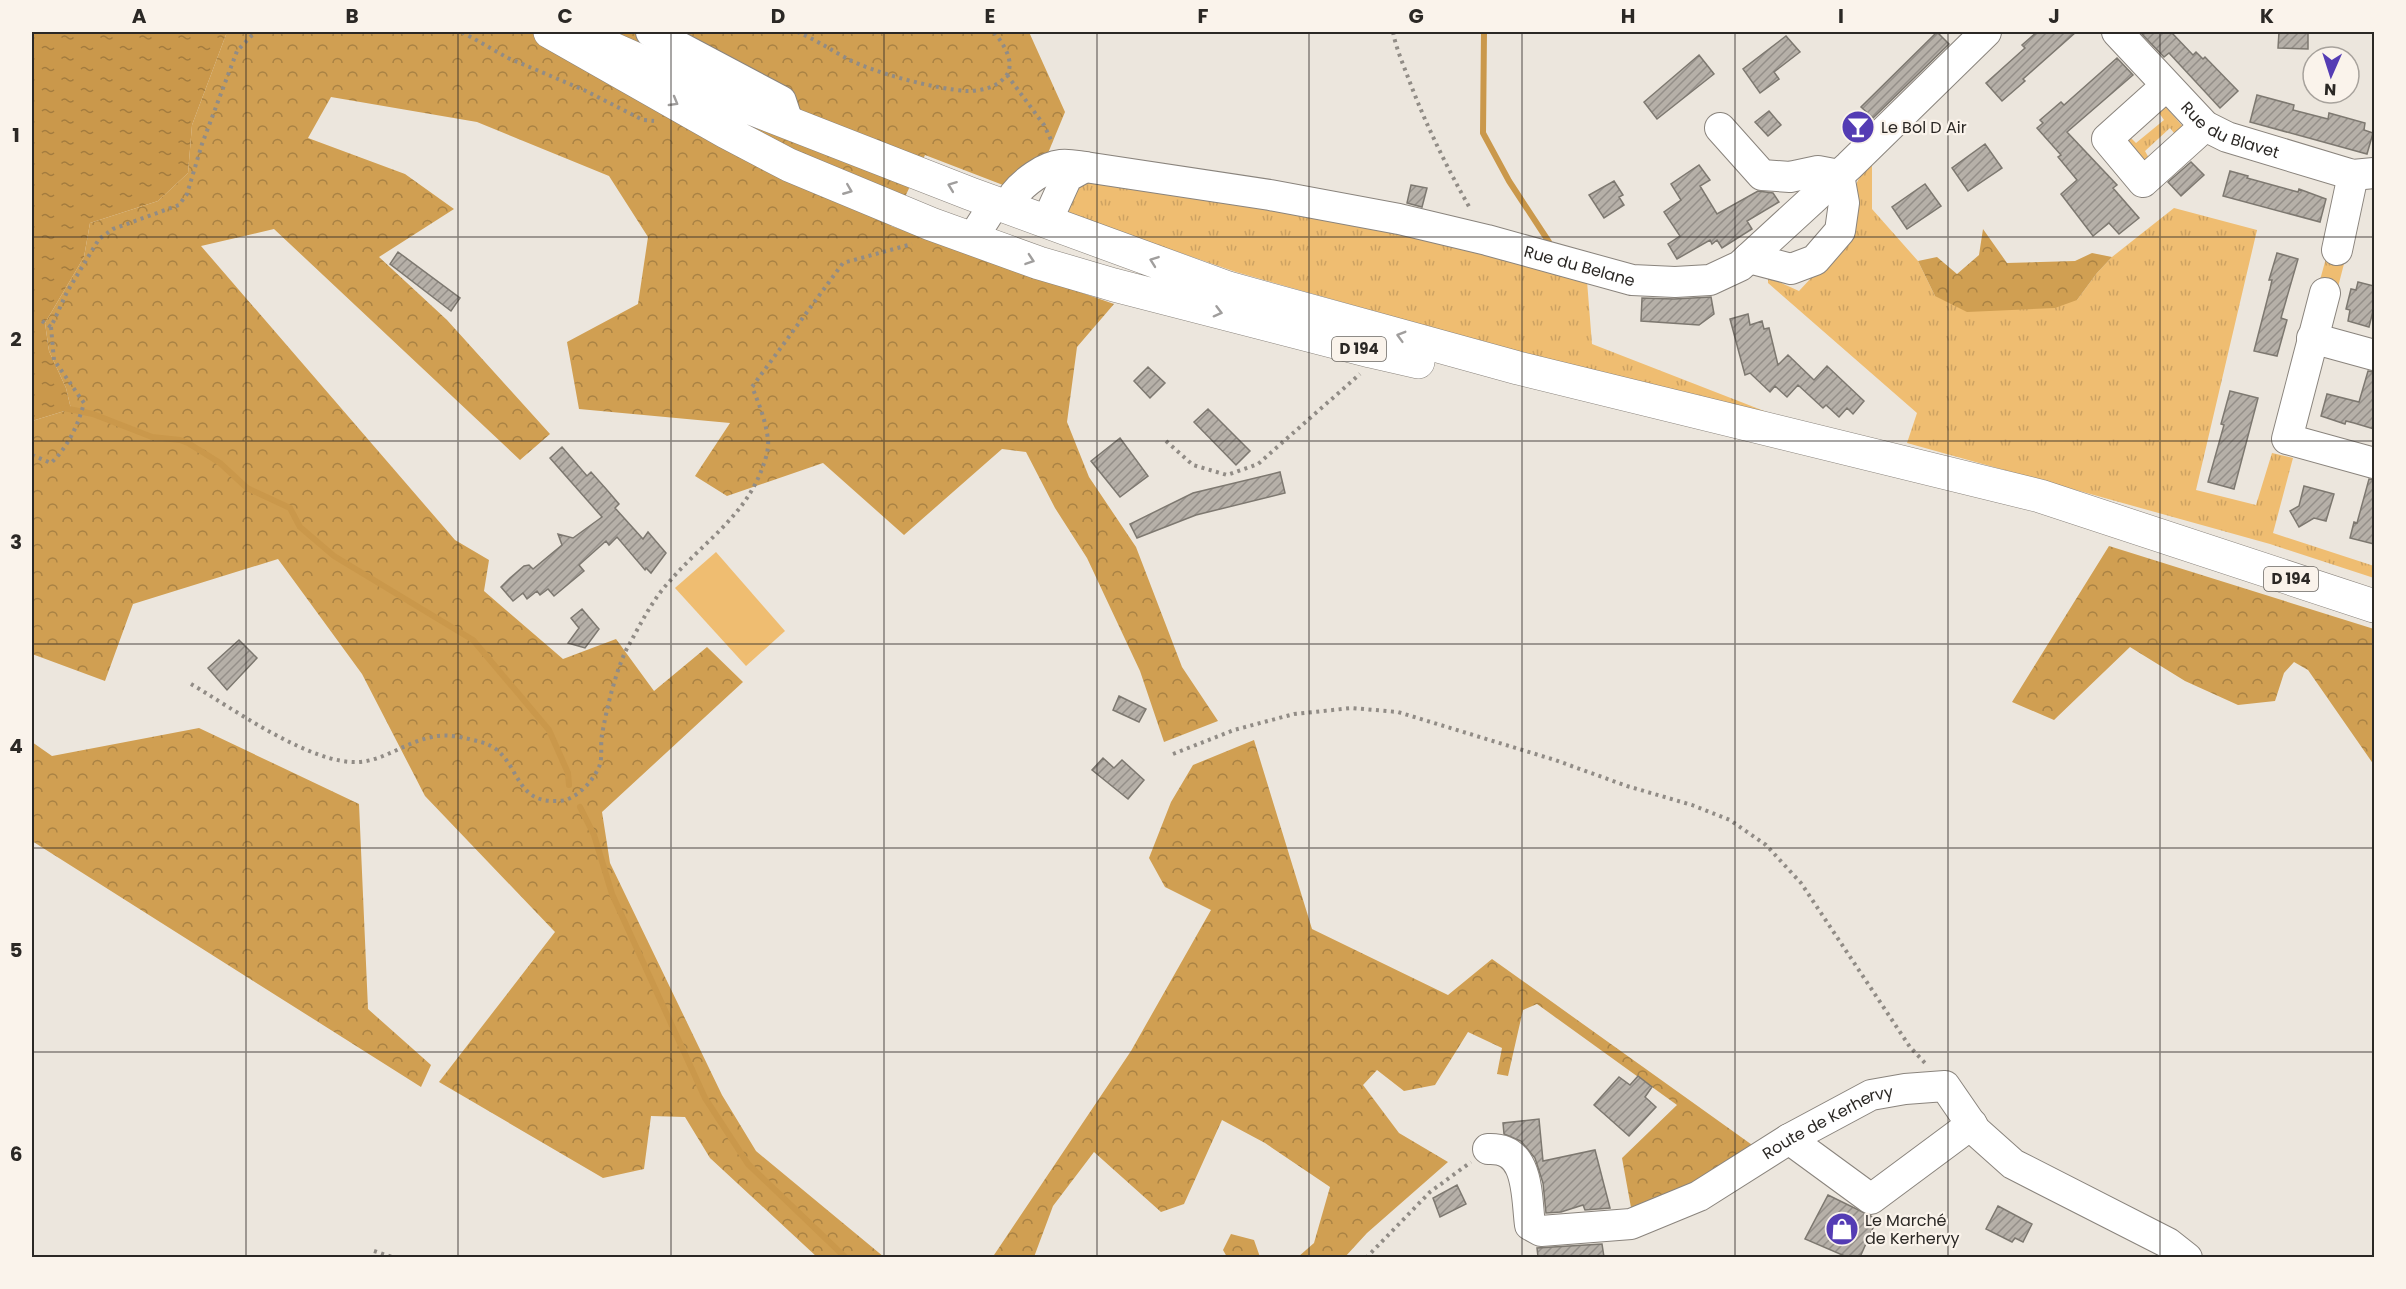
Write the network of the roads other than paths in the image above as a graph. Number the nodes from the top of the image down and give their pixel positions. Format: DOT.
graph roads {
  1 [pos="550,32"];
  2 [pos="577,32"];
  3 [pos="651,32"];
  4 [pos="1986,32"];
  5 [pos="2117,32"];
  6 [pos="2166,86"];
  7 [pos="788,122"];
  8 [pos="2205,126"];
  9 [pos="1720,128"];
  10 [pos="1074,166"];
  11 [pos="2364,174"];
  12 [pos="1839,175"];
  13 [pos="1004,199"];
  14 [pos="1052,210"];
  15 [pos="972,239"];
  16 [pos="2337,250"];
  17 [pos="1749,258"];
  18 [pos="2325,294"];
  19 [pos="2312,338"];
  20 [pos="2374,355"];
  21 [pos="2374,463"];
  22 [pos="2208,552"];
  23 [pos="2374,606"];
  24 [pos="1972,1124"];
  25 [pos="1790,1139"];
  26 [pos="1488,1149"];
  27 [pos="2187,1257"];
  1 -- 15 [label="main road, D 194, one-way"];
  2 -- 7 [label="main road, D 194"];
  3 -- 7 [label="street"];
  4 -- 12 [label="street, Rue du Belane"];
  5 -- 6 [label="street, Rue du Blavet"];
  6 -- 8 [label="street, Rue du Blavet"];
  6 -- 8 [label="street"];
  13 -- 7 [label="main road, D 194, one-way"];
  8 -- 11 [label="street, Rue du Blavet"];
  9 -- 12 [label="street"];
  10 -- 13 [label="street"];
  10 -- 14 [label="street"];
  10 -- 17 [label="street, Rue du Belane"];
  11 -- 16 [label="street"];
  12 -- 17 [label="street, Rue du Belane"];
  12 -- 17 [label="street"];
  13 -- 15 [label="street"];
  22 -- 13 [label="main road, D 194, one-way"];
  15 -- 22 [label="main road, D 194, one-way"];
  18 -- 19 [label="street"];
  19 -- 20 [label="street"];
  19 -- 21 [label="street"];
  22 -- 23 [label="main road, D 194"];
  24 -- 25 [label="street, Route de Kerhervy"];
  24 -- 25 [label="street"];
  24 -- 27 [label="street"];
  25 -- 26 [label="street, Route de Kerhervy"];
}
